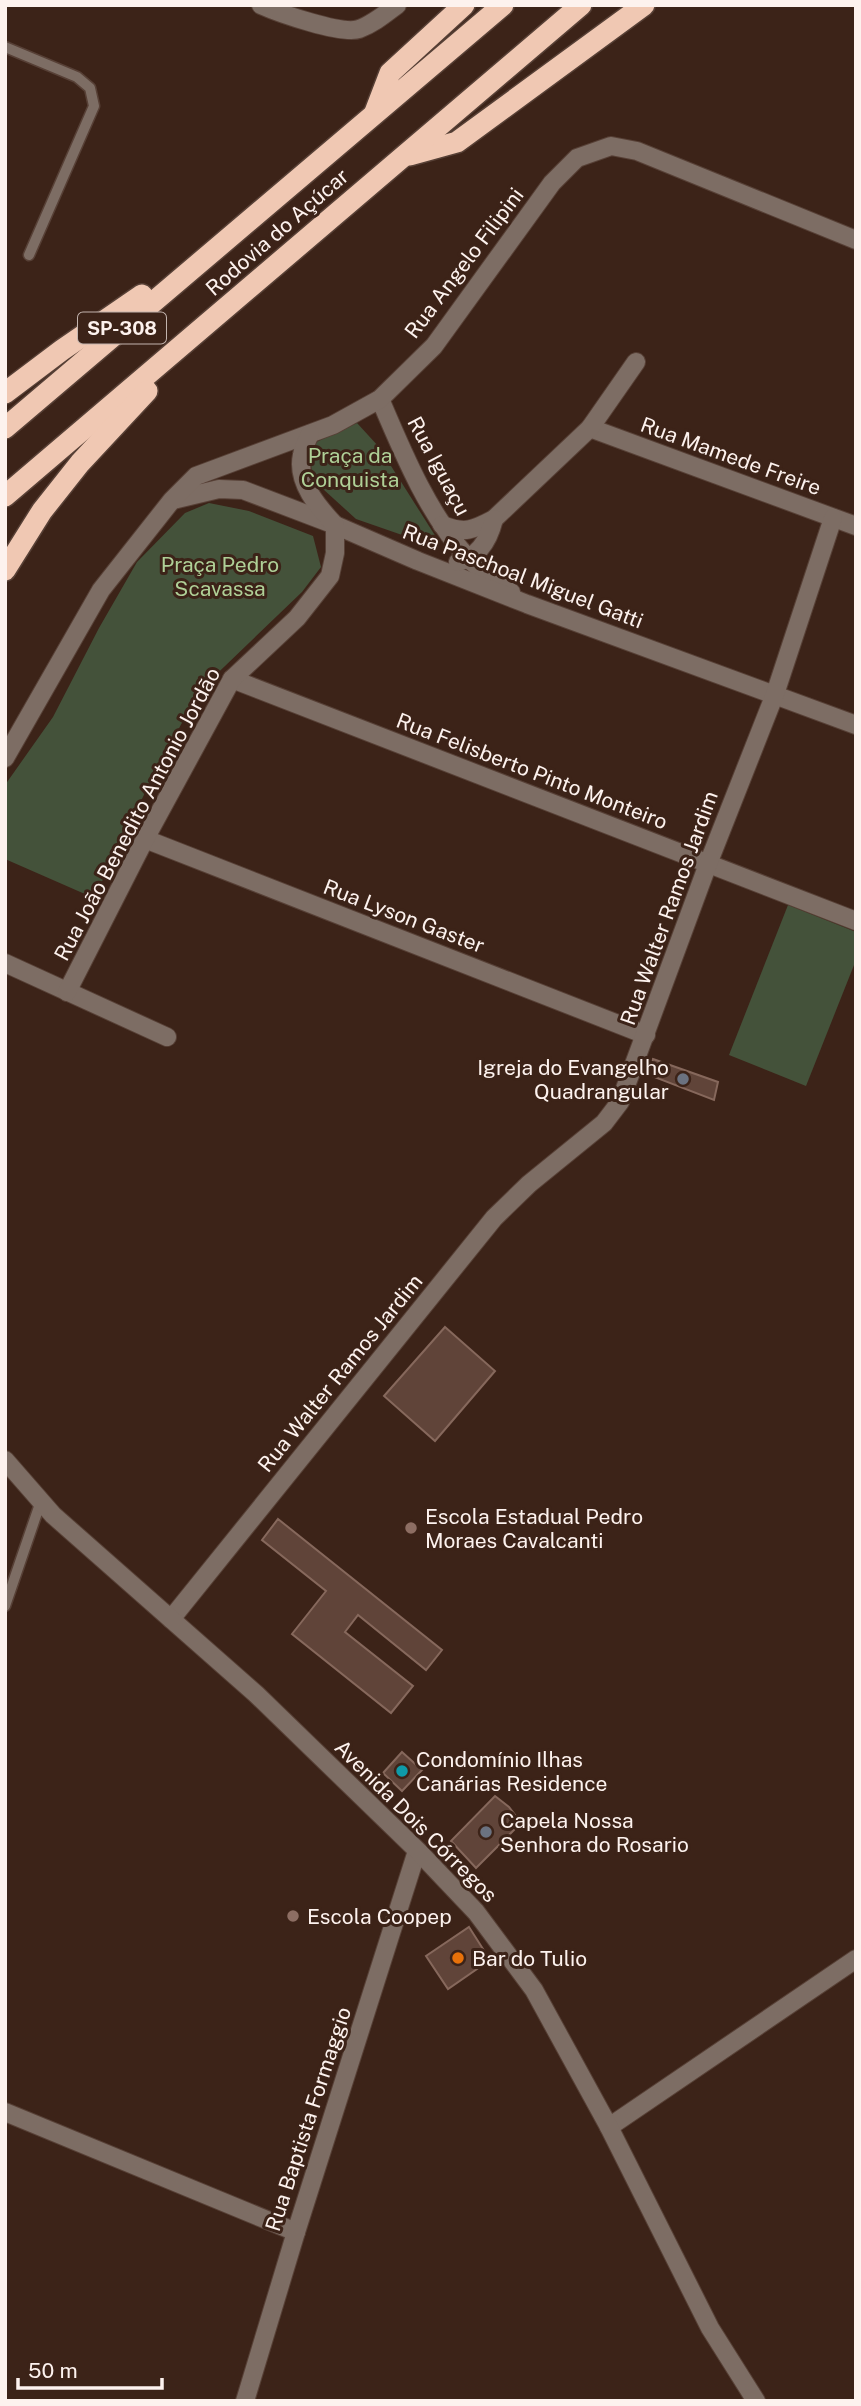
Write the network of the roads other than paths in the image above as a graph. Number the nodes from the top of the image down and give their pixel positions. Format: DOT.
graph roads {
  1 [pos="261,5"];
  2 [pos="397,5"];
  3 [pos="464,5"];
  4 [pos="503,5"];
  5 [pos="581,5"];
  6 [pos="644,5"];
  7 [pos="5,47"];
  8 [pos="374,116"];
  9 [pos="402,158"];
  10 [pos="238,228"];
  11 [pos="856,240"];
  12 [pos="29,256"];
  13 [pos="221,313"];
  14 [pos="636,362"];
  15 [pos="5,393"];
  16 [pos="380,399"];
  17 [pos="5,428"];
  18 [pos="590,428"];
  19 [pos="310,434"];
  20 [pos="5,496"];
  21 [pos="172,500"];
  22 [pos="833,518"];
  23 [pos="494,519"];
  24 [pos="335,524"];
  25 [pos="442,525"];
  26 [pos="856,526"];
  27 [pos="470,560"];
  28 [pos="418,561"];
  29 [pos="5,570"];
  30 [pos="527,604"];
  31 [pos="232,679"];
  32 [pos="775,694"];
  33 [pos="856,725"];
  34 [pos="5,758"];
  35 [pos="145,839"];
  36 [pos="708,864"];
  37 [pos="856,921"];
  38 [pos="5,963"];
  39 [pos="67,992"];
  40 [pos="646,1035"];
  41 [pos="167,1037"];
  42 [pos="5,1460"];
  43 [pos="41,1501"];
  44 [pos="5,1606"];
  45 [pos="171,1619"];
  46 [pos="417,1851"];
  47 [pos="856,1959"];
  48 [pos="5,2112"];
  49 [pos="609,2127"];
  50 [pos="296,2232"];
  51 [pos="245,2401"];
  52 [pos="756,2401"];
  1 -- 2 [label="street"];
  3 -- 8 [label="highway"];
  4 -- 8 [label="highway, Rodovia do Açúcar / SP-308"];
  5 -- 9 [label="highway, Rodovia do Açúcar / SP-308"];
  6 -- 9 [label="highway"];
  7 -- 12 [label="lane"];
  8 -- 10 [label="highway, Rodovia do Açúcar / SP-308"];
  9 -- 13 [label="highway, Rodovia do Açúcar / SP-308"];
  10 -- 15 [label="highway"];
  10 -- 17 [label="highway, Rodovia do Açúcar / SP-308"];
  11 -- 16 [label="street, Rua Angelo Filipini"];
  13 -- 20 [label="highway, Rodovia do Açúcar / SP-308"];
  13 -- 29 [label="highway"];
  14 -- 18 [label="street"];
  16 -- 19 [label="street, Rua Angelo Filipini"];
  16 -- 25 [label="street, Rua Iguaçu"];
  18 -- 22 [label="street, Rua Mamede Freire"];
  18 -- 23 [label="street"];
  19 -- 21 [label="street, Rua Angelo Filipini"];
  19 -- 24 [label="street"];
  21 -- 24 [label="street, Rua Paschoal Miguel Gatti"];
  21 -- 34 [label="street, Rua Angelo Filipini"];
  22 -- 26 [label="street, Rua Mamede Freire"];
  22 -- 32 [label="street, Rua Walter Ramos Jardim"];
  23 -- 25 [label="street"];
  23 -- 27 [label="street"];
  24 -- 28 [label="street, Rua Paschoal Miguel Gatti"];
  24 -- 31 [label="street, Rua João Benedito Antonio Jordão"];
  25 -- 27 [label="street, Rua Iguaçu"];
  27 -- 28 [label="street"];
  27 -- 30 [label="street, Rua Iguaçu"];
  28 -- 30 [label="street, Rua Paschoal Miguel Gatti"];
  30 -- 32 [label="street, Rua Paschoal Miguel Gatti"];
  31 -- 35 [label="street, Rua João Benedito Antonio Jordão"];
  31 -- 36 [label="street, Rua Felisberto Pinto Monteiro"];
  32 -- 33 [label="street, Rua Paschoal Miguel Gatti"];
  32 -- 36 [label="street, Rua Walter Ramos Jardim"];
  35 -- 39 [label="street, Rua João Benedito Antonio Jordão"];
  35 -- 40 [label="street, Rua Lyson Gaster"];
  36 -- 37 [label="street, Rua Felisberto Pinto Monteiro"];
  36 -- 40 [label="street, Rua Walter Ramos Jardim"];
  38 -- 39 [label="street"];
  39 -- 41 [label="street"];
  40 -- 45 [label="street, Rua Walter Ramos Jardim"];
  42 -- 43 [label="street, Avenida Dois Córregos"];
  43 -- 44 [label="lane"];
  43 -- 45 [label="street, Avenida Dois Córregos"];
  45 -- 46 [label="street, Avenida Dois Córregos"];
  46 -- 49 [label="street, Avenida Dois Córregos"];
  46 -- 50 [label="street, Rua Baptista Formaggio"];
  47 -- 49 [label="street"];
  48 -- 50 [label="street"];
  49 -- 52 [label="street, Avenida Dois Córregos"];
  50 -- 51 [label="street, Rua Baptista Formaggio"];
}
